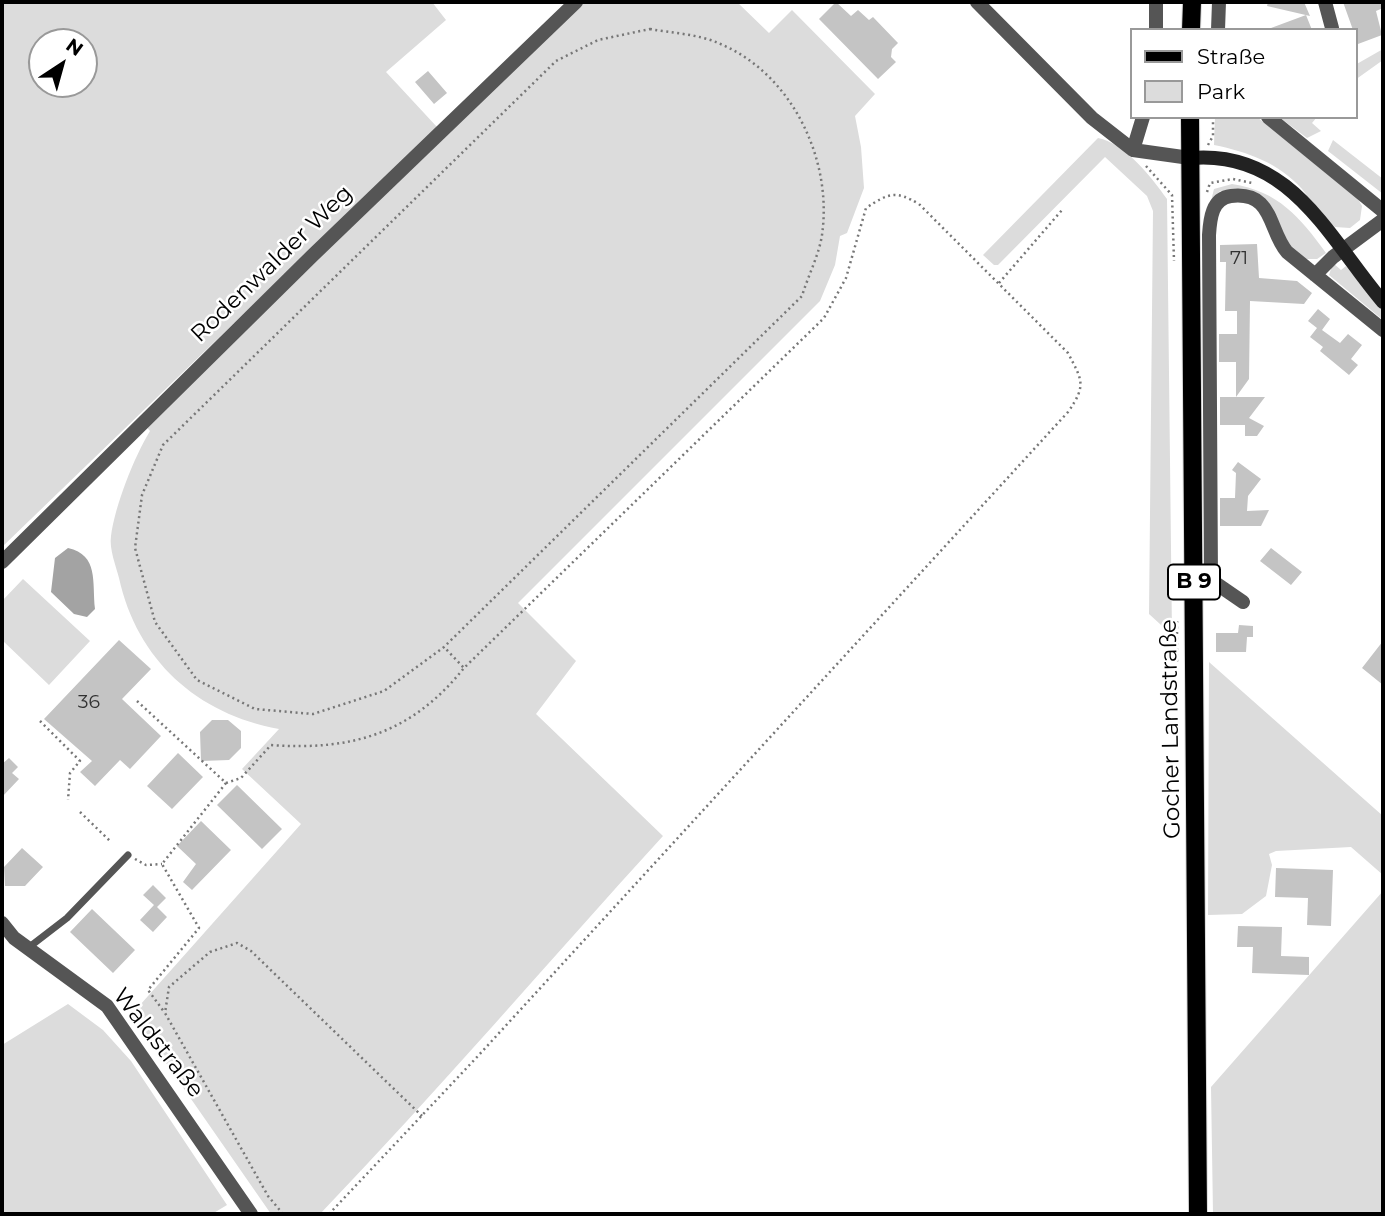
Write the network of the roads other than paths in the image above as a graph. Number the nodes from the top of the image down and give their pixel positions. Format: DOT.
graph roads {
  1 [pos="576,2"];
  2 [pos="977,2"];
  3 [pos="1156,2"];
  4 [pos="1192,2"];
  5 [pos="1219,2"];
  6 [pos="1325,2"];
  7 [pos="1156,28"];
  8 [pos="1191,28"];
  9 [pos="1218,28"];
  10 [pos="1332,28"];
  11 [pos="1142,119"];
  12 [pos="1190,119"];
  13 [pos="1270,119"];
  14 [pos="1133,150"];
  15 [pos="1190,159"];
  16 [pos="1383,211"];
  17 [pos="1383,220"];
  18 [pos="1342,251"];
  19 [pos="1315,275"];
  20 [pos="1383,302"];
  21 [pos="1383,330"];
  22 [pos="2,562"];
  23 [pos="1243,602"];
  24 [pos="128,855"];
  25 [pos="2,923"];
  26 [pos="28,948"];
  27 [pos="251,1214"];
  28 [pos="1198,1214"];
  1 -- 22 [label="street, Rodenwalder Weg"];
  2 -- 14 [label="street"];
  3 -- 7 [label="street"];
  4 -- 8 [label="main road"];
  5 -- 9 [label="street"];
  6 -- 10 [label="street"];
  11 -- 14 [label="street"];
  12 -- 15 [label="main road, Gocher Landstraße / B 9"];
  13 -- 16 [label="street"];
  14 -- 15 [label="street"];
  15 -- 18 [label="street"];
  15 -- 28 [label="main road, Gocher Landstraße / B 9"];
  17 -- 18 [label="street"];
  18 -- 19 [label="street"];
  18 -- 20 [label="street"];
  19 -- 21 [label="street"];
  19 -- 23 [label="street"];
  24 -- 26 [label="lane"];
  25 -- 26 [label="street, Waldstraße"];
  26 -- 27 [label="street, Waldstraße"];
}
